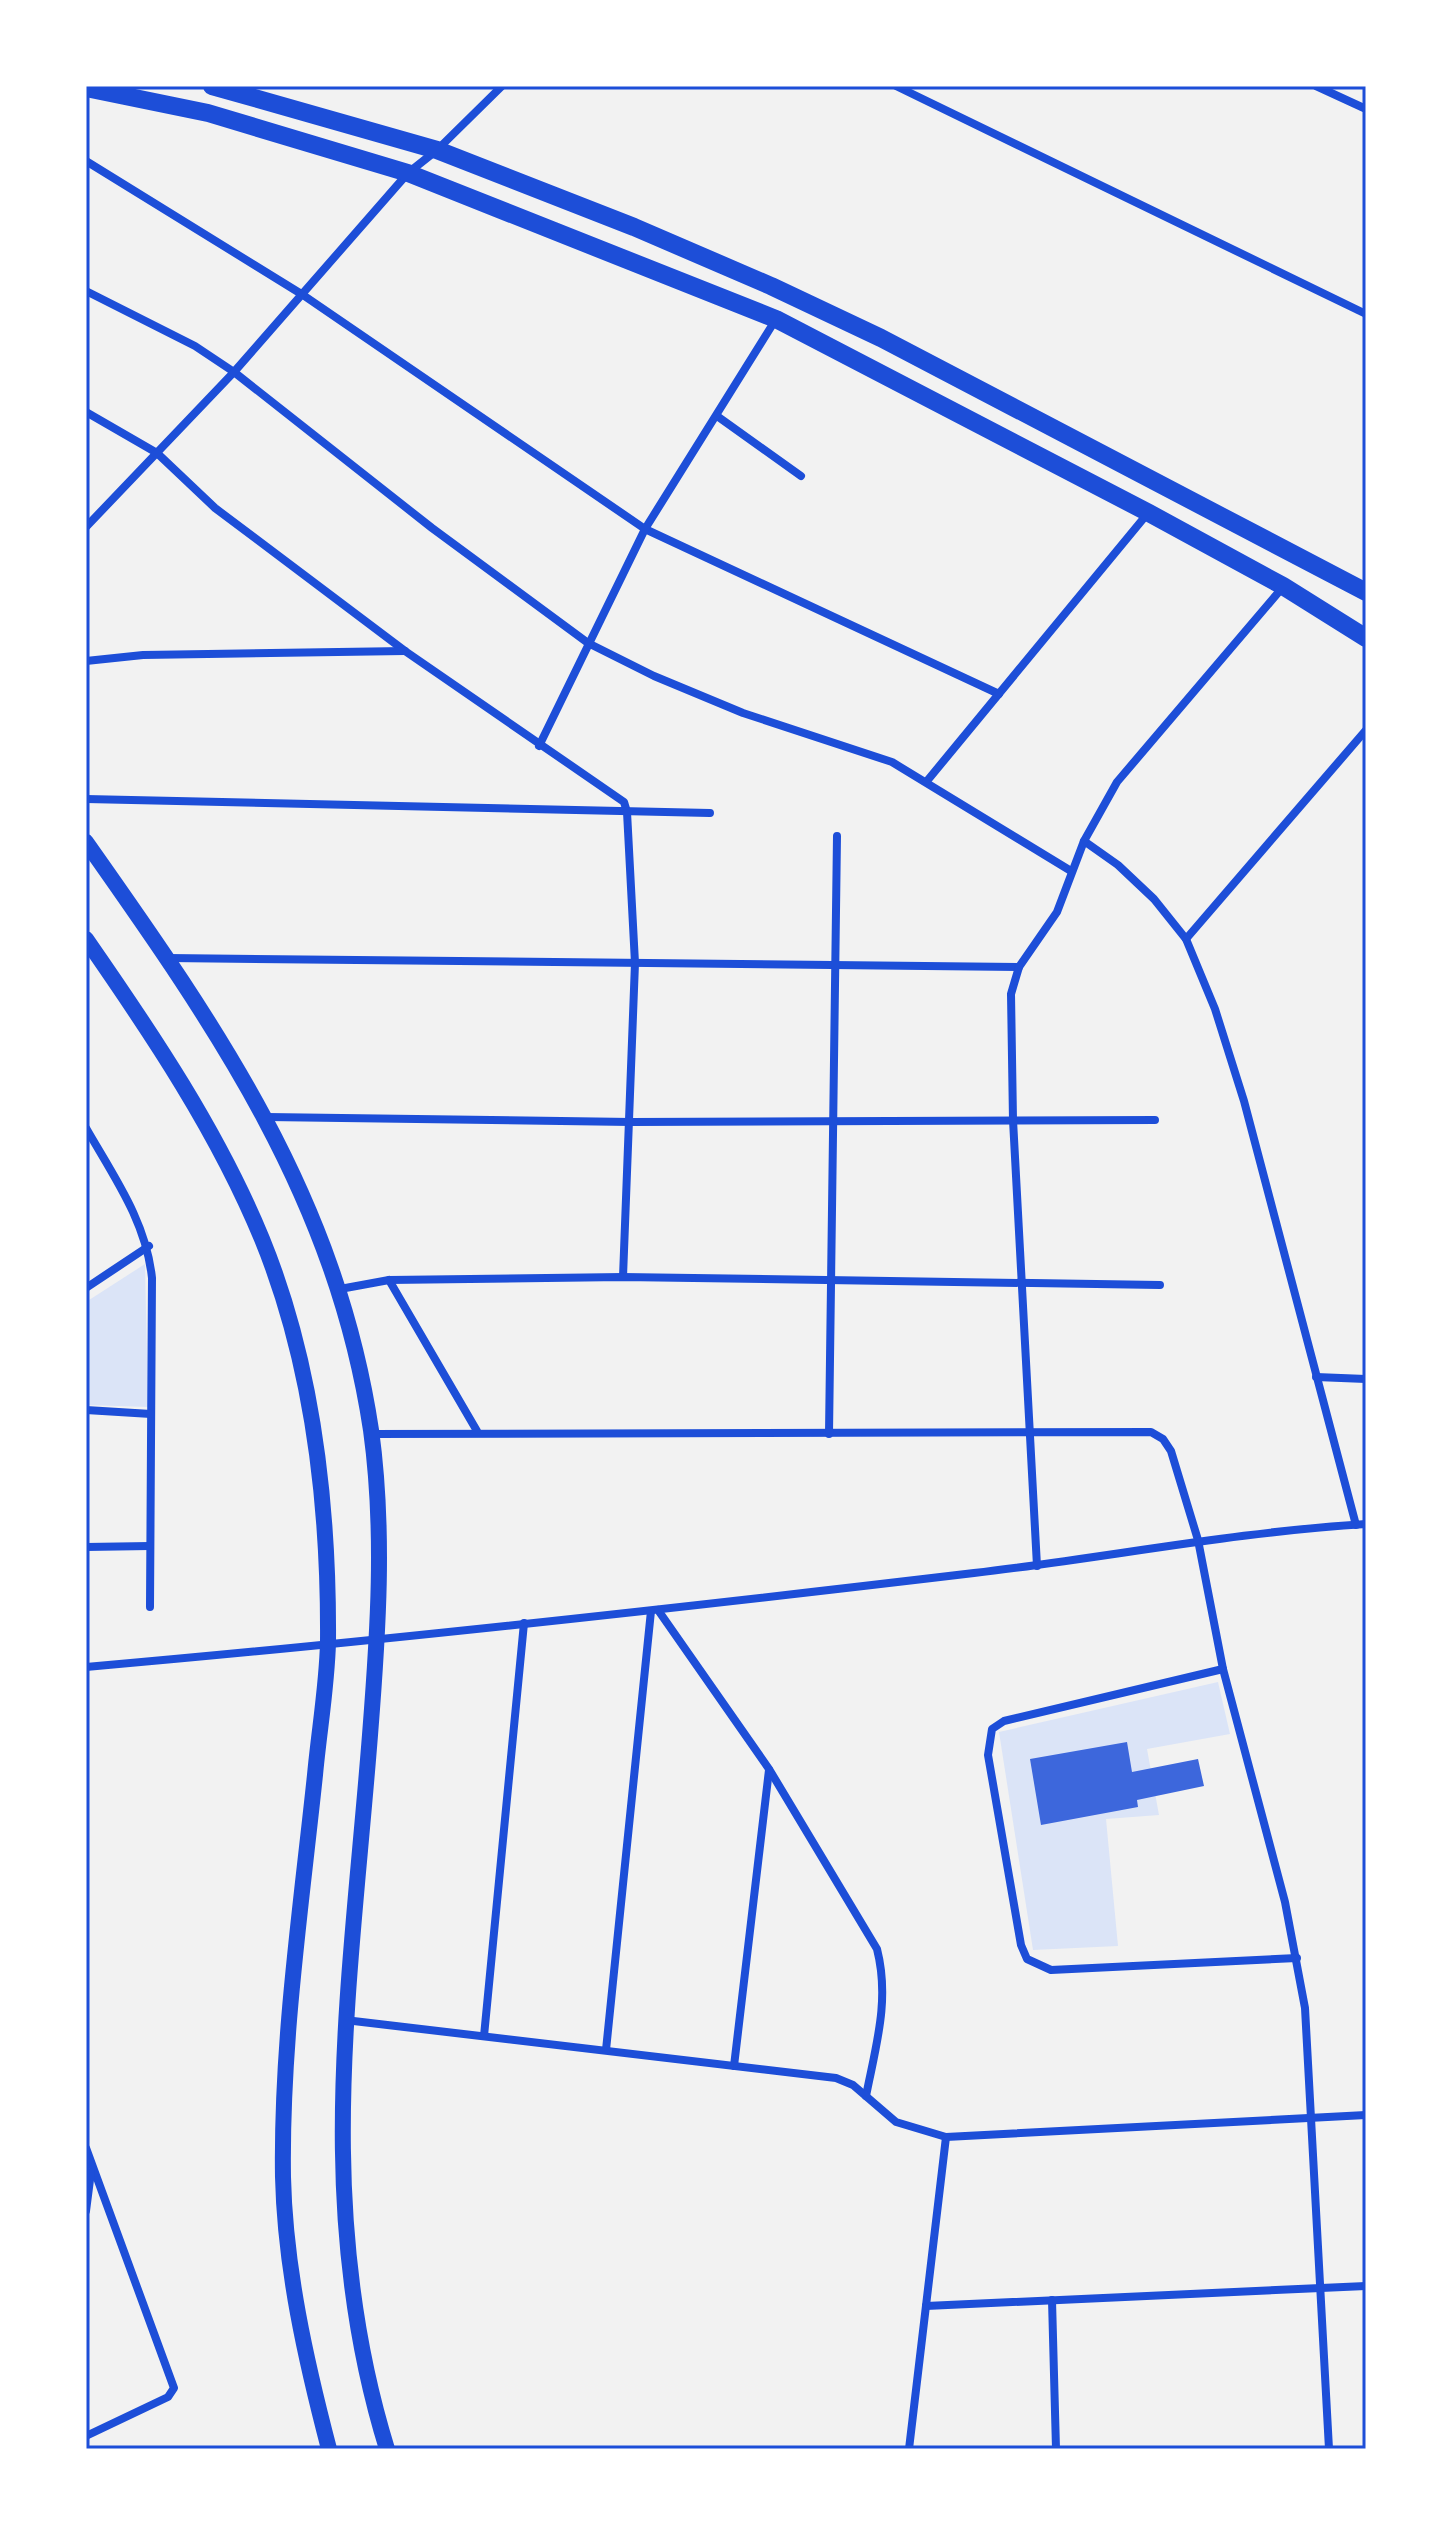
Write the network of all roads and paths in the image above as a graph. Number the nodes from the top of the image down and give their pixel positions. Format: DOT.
graph roads {
  1 [pos="212,86"];
  2 [pos="502,86"];
  3 [pos="896,86"];
  4 [pos="1316,86"];
  5 [pos="86,88"];
  6 [pos="1366,109"];
  7 [pos="437,150"];
  8 [pos="86,161"];
  9 [pos="408,173"];
  10 [pos="86,291"];
  11 [pos="303,295"];
  12 [pos="1366,314"];
  13 [pos="776,319"];
  14 [pos="234,372"];
  15 [pos="86,412"];
  16 [pos="717,416"];
  17 [pos="157,453"];
  18 [pos="801,476"];
  19 [pos="1149,513"];
  20 [pos="86,527"];
  21 [pos="645,529"];
  22 [pos="1283,586"];
  23 [pos="1366,592"];
  24 [pos="1366,638"];
  25 [pos="588,643"];
  26 [pos="405,651"];
  27 [pos="86,661"];
  28 [pos="999,694"];
  29 [pos="1366,730"];
  30 [pos="539,746"];
  31 [pos="927,781"];
  32 [pos="86,799"];
  33 [pos="627,812"];
  34 [pos="710,813"];
  35 [pos="837,836"];
  36 [pos="1084,841"];
  37 [pos="86,842"];
  38 [pos="1071,871"];
  39 [pos="86,939"];
  40 [pos="1186,939"];
  41 [pos="168,958"];
  42 [pos="635,963"];
  43 [pos="835,965"];
  44 [pos="1019,967"];
  45 [pos="267,1117"];
  46 [pos="1013,1120"];
  47 [pos="1155,1120"];
  48 [pos="833,1121"];
  49 [pos="631,1122"];
  50 [pos="86,1128"];
  51 [pos="149,1246"];
  52 [pos="623,1277"];
  53 [pos="389,1280"];
  54 [pos="831,1281"];
  55 [pos="1021,1284"];
  56 [pos="1160,1285"];
  57 [pos="86,1288"];
  58 [pos="340,1289"];
  59 [pos="1316,1377"];
  60 [pos="1366,1379"];
  61 [pos="86,1410"];
  62 [pos="151,1414"];
  63 [pos="477,1431"];
  64 [pos="371,1434"];
  65 [pos="829,1434"];
  66 [pos="1028,1434"];
  67 [pos="1366,1524"];
  68 [pos="1356,1525"];
  69 [pos="1198,1540"];
  70 [pos="150,1546"];
  71 [pos="86,1547"];
  72 [pos="1037,1566"];
  73 [pos="150,1607"];
  74 [pos="655,1611"];
  75 [pos="524,1623"];
  76 [pos="377,1640"];
  77 [pos="328,1646"];
  78 [pos="86,1667"];
  79 [pos="1223,1669"];
  80 [pos="769,1769"];
  81 [pos="1297,1958"];
  82 [pos="344,2020"];
  83 [pos="484,2036"];
  84 [pos="606,2050"];
  85 [pos="734,2066"];
  86 [pos="866,2096"];
  87 [pos="1366,2115"];
  88 [pos="1309,2117"];
  89 [pos="946,2137"];
  90 [pos="86,2148"];
  91 [pos="92,2169"];
  92 [pos="86,2211"];
  93 [pos="1366,2286"];
  94 [pos="1319,2289"];
  95 [pos="1052,2300"];
  96 [pos="926,2306"];
  97 [pos="86,2436"];
  98 [pos="329,2449"];
  99 [pos="387,2449"];
  100 [pos="909,2449"];
  101 [pos="1056,2449"];
  102 [pos="1329,2449"];
  1 -- 7 [label="main road"];
  2 -- 7 [label="street"];
  3 -- 12 [label="street"];
  4 -- 6 [label="street"];
  5 -- 9 [label="main road"];
  7 -- 9 [label="street"];
  7 -- 23 [label="main road"];
  8 -- 11 [label="street"];
  9 -- 11 [label="street"];
  9 -- 13 [label="main road"];
  10 -- 14 [label="street"];
  11 -- 14 [label="street"];
  11 -- 21 [label="street"];
  13 -- 16 [label="street"];
  13 -- 19 [label="main road"];
  14 -- 17 [label="street"];
  14 -- 25 [label="street"];
  15 -- 17 [label="street"];
  16 -- 18 [label="street"];
  16 -- 21 [label="street"];
  17 -- 20 [label="street"];
  17 -- 26 [label="street"];
  19 -- 22 [label="main road"];
  19 -- 28 [label="street"];
  21 -- 25 [label="street"];
  21 -- 28 [label="street"];
  22 -- 24 [label="main road"];
  22 -- 36 [label="street"];
  25 -- 30 [label="street"];
  25 -- 31 [label="street"];
  26 -- 27 [label="street"];
  26 -- 30 [label="street"];
  28 -- 31 [label="street"];
  29 -- 40 [label="street"];
  30 -- 33 [label="street"];
  31 -- 38 [label="street"];
  32 -- 33 [label="street"];
  33 -- 34 [label="street"];
  33 -- 42 [label="street"];
  35 -- 43 [label="street"];
  36 -- 38 [label="street"];
  36 -- 40 [label="street"];
  37 -- 41 [label="main road"];
  38 -- 44 [label="street"];
  39 -- 77 [label="main road"];
  40 -- 59 [label="street"];
  41 -- 42 [label="street"];
  41 -- 45 [label="main road"];
  42 -- 43 [label="street"];
  42 -- 49 [label="street"];
  43 -- 44 [label="street"];
  43 -- 48 [label="street"];
  44 -- 46 [label="street"];
  45 -- 49 [label="street"];
  45 -- 58 [label="main road"];
  46 -- 47 [label="street"];
  46 -- 48 [label="street"];
  46 -- 55 [label="street"];
  48 -- 49 [label="street"];
  48 -- 54 [label="street"];
  49 -- 52 [label="street"];
  50 -- 51 [label="street"];
  51 -- 57 [label="street"];
  51 -- 62 [label="street"];
  52 -- 53 [label="street"];
  52 -- 54 [label="street"];
  53 -- 58 [label="street"];
  53 -- 63 [label="street"];
  54 -- 55 [label="street"];
  54 -- 65 [label="street"];
  55 -- 56 [label="street"];
  55 -- 66 [label="street"];
  58 -- 64 [label="main road"];
  59 -- 60 [label="street"];
  59 -- 68 [label="street"];
  61 -- 62 [label="street"];
  62 -- 70 [label="street"];
  63 -- 64 [label="street"];
  63 -- 65 [label="street"];
  64 -- 76 [label="main road"];
  65 -- 66 [label="street"];
  66 -- 69 [label="street"];
  66 -- 72 [label="street"];
  67 -- 68 [label="street"];
  68 -- 69 [label="street"];
  69 -- 72 [label="street"];
  69 -- 79 [label="street"];
  70 -- 71 [label="street"];
  70 -- 73 [label="street"];
  72 -- 74 [label="street"];
  74 -- 75 [label="street"];
  74 -- 80 [label="street"];
  74 -- 84 [label="street"];
  75 -- 76 [label="street"];
  75 -- 83 [label="street"];
  76 -- 77 [label="street"];
  76 -- 82 [label="main road"];
  77 -- 78 [label="street"];
  77 -- 98 [label="main road"];
  79 -- 81 [label="street"];
  79 -- 81 [label="street"];
  80 -- 85 [label="street"];
  80 -- 86 [label="street"];
  81 -- 88 [label="street"];
  82 -- 83 [label="street"];
  82 -- 99 [label="main road"];
  83 -- 84 [label="street"];
  84 -- 85 [label="street"];
  85 -- 86 [label="street"];
  86 -- 89 [label="street"];
  87 -- 88 [label="street"];
  88 -- 89 [label="street"];
  88 -- 94 [label="street"];
  89 -- 96 [label="street"];
  90 -- 91 [label="street"];
  91 -- 92 [label="street"];
  91 -- 97 [label="street"];
  93 -- 94 [label="street"];
  94 -- 95 [label="street"];
  94 -- 102 [label="street"];
  95 -- 96 [label="street"];
  95 -- 101 [label="street"];
  96 -- 100 [label="street"];
}
